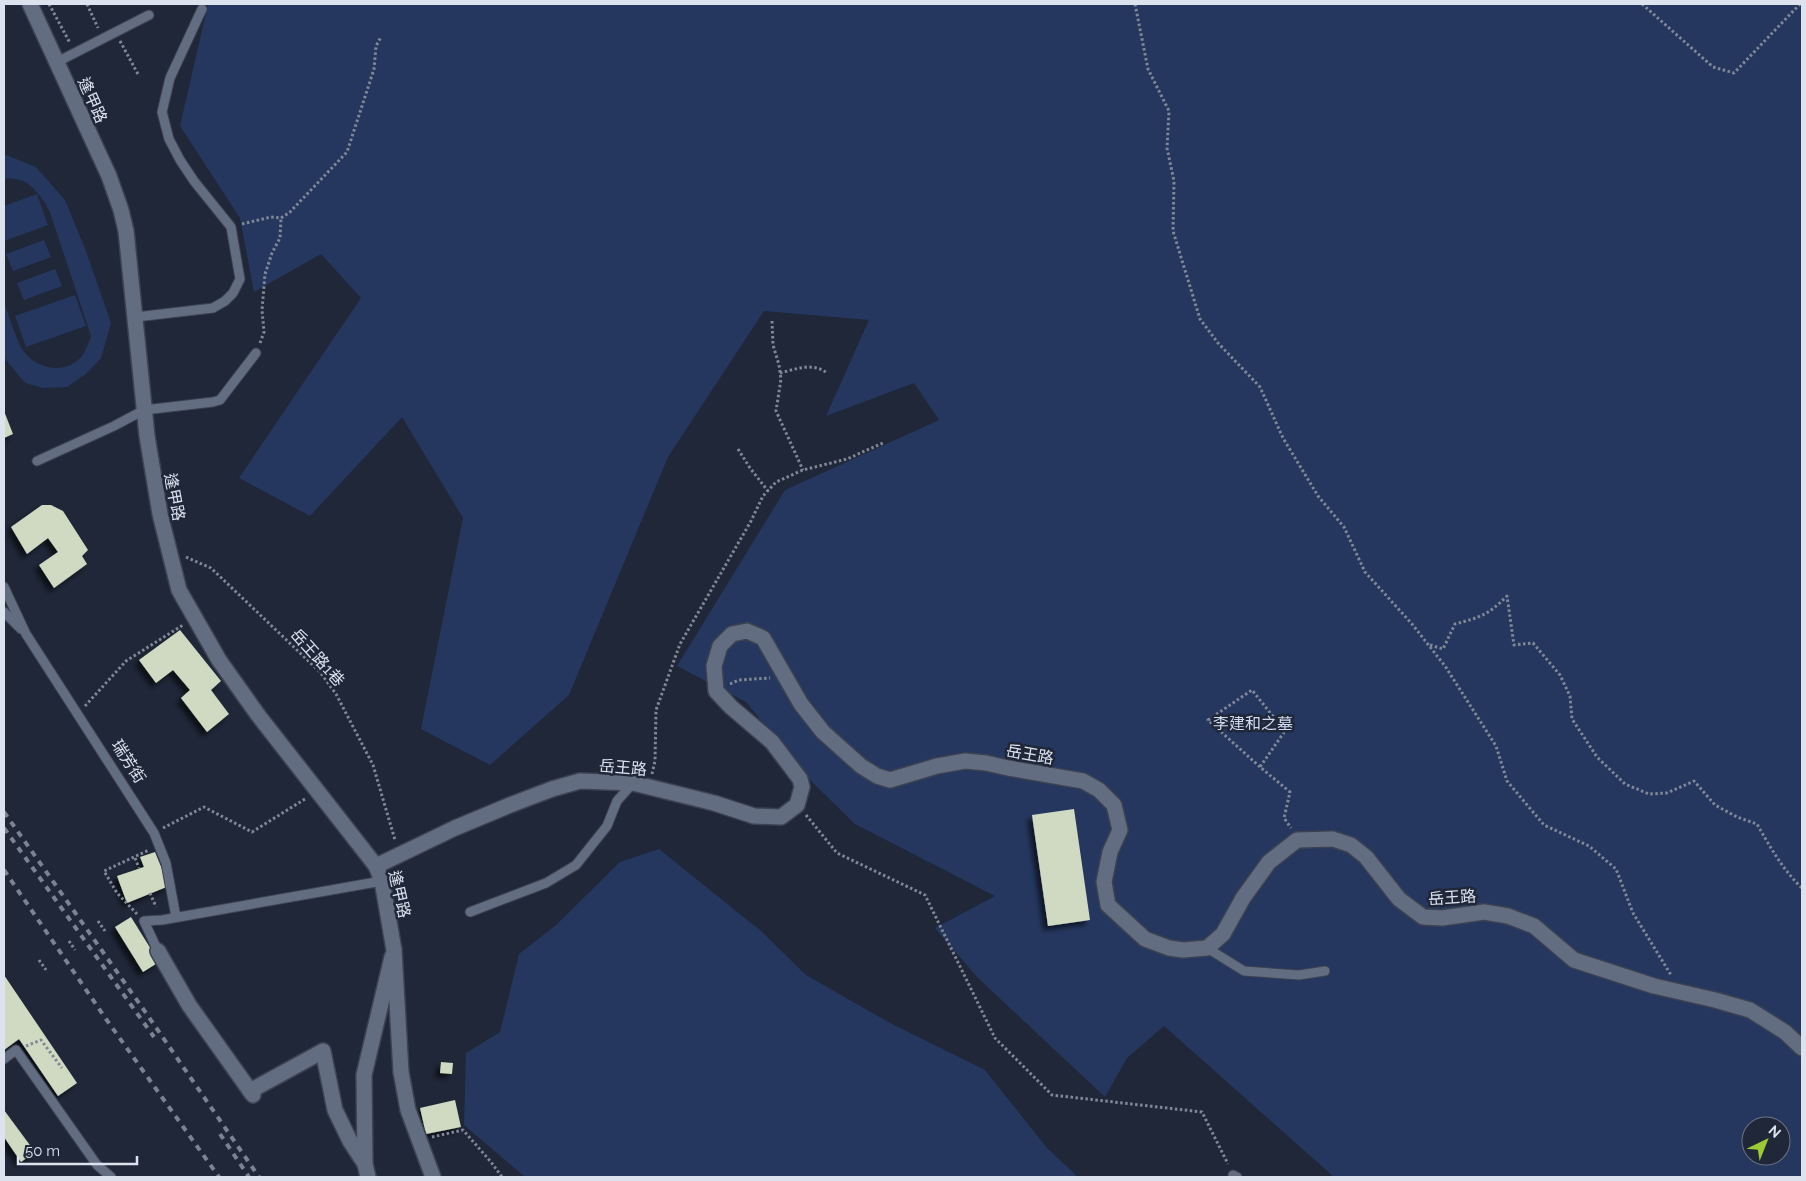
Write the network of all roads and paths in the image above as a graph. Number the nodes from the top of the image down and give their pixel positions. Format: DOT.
graph roads {
  1 [pos="30,4"];
  2 [pos="49,4"];
  3 [pos="87,4"];
  4 [pos="1136,4"];
  5 [pos="1642,4"];
  6 [pos="1800,4"];
  7 [pos="202,9"];
  8 [pos="149,15"];
  9 [pos="115,32"];
  10 [pos="381,37"];
  11 [pos="102,39"];
  12 [pos="75,53"];
  13 [pos="57,62"];
  14 [pos="138,76"];
  15 [pos="281,218"];
  16 [pos="231,227"];
  17 [pos="136,317"];
  18 [pos="772,322"];
  19 [pos="256,353"];
  20 [pos="780,373"];
  21 [pos="827,373"];
  22 [pos="144,410"];
  23 [pos="885,442"];
  24 [pos="738,449"];
  25 [pos="37,461"];
  26 [pos="803,470"];
  27 [pos="768,491"];
  28 [pos="170,556"];
  29 [pos="4,588"];
  30 [pos="4,612"];
  31 [pos="194,617"];
  32 [pos="26,634"];
  33 [pos="1429,645"];
  34 [pos="780,667"];
  35 [pos="716,691"];
  36 [pos="77,714"];
  37 [pos="1260,767"];
  38 [pos="633,783"];
  39 [pos="650,787"];
  40 [pos="318,791"];
  41 [pos="798,805"];
  42 [pos="154,833"];
  43 [pos="1297,840"];
  44 [pos="159,846"];
  45 [pos="399,854"];
  46 [pos="135,858"];
  47 [pos="376,866"];
  48 [pos="139,868"];
  49 [pos="382,881"];
  50 [pos="1802,888"];
  51 [pos="122,891"];
  52 [pos="117,893"];
  53 [pos="150,893"];
  54 [pos="156,907"];
  55 [pos="470,912"];
  56 [pos="176,917"];
  57 [pos="98,921"];
  58 [pos="144,921"];
  59 [pos="105,931"];
  60 [pos="68,941"];
  61 [pos="1207,948"];
  62 [pos="75,950"];
  63 [pos="394,950"];
  64 [pos="158,951"];
  65 [pos="40,960"];
  66 [pos="46,970"];
  67 [pos="1325,971"];
  68 [pos="1680,991"];
  69 [pos="1802,1048"];
  70 [pos="16,1050"];
  71 [pos="4,1059"];
  72 [pos="62,1068"];
  73 [pos="419,1139"];
  74 [pos="366,1171"];
  75 [pos="1235,1176"];
  76 [pos="111,1177"];
  77 [pos="433,1177"];
  78 [pos="502,1177"];
  1 -- 13 [label="street, 逢甲路"];
  2 -- 12 [label="path"];
  3 -- 11 [label="path"];
  4 -- 33 [label="path"];
  5 -- 6 [label="path"];
  7 -- 16 [label="lane"];
  8 -- 9 [label="lane"];
  9 -- 11 [label="lane"];
  9 -- 14 [label="path"];
  10 -- 15 [label="path"];
  11 -- 12 [label="lane"];
  12 -- 13 [label="lane"];
  13 -- 17 [label="street, 逢甲路"];
  15 -- 16 [label="path"];
  15 -- 19 [label="path"];
  16 -- 17 [label="lane"];
  17 -- 22 [label="street, 逢甲路"];
  18 -- 20 [label="path"];
  19 -- 22 [label="lane"];
  20 -- 21 [label="path"];
  20 -- 26 [label="path"];
  22 -- 25 [label="lane"];
  22 -- 28 [label="street, 逢甲路"];
  23 -- 26 [label="path"];
  24 -- 27 [label="path"];
  26 -- 27 [label="path"];
  27 -- 39 [label="path"];
  28 -- 31 [label="street, 逢甲路"];
  28 -- 45 [label="path, 岳王路1巷"];
  29 -- 32 [label="lane, 瑞芳街"];
  30 -- 32 [label="lane, 瑞芳街"];
  31 -- 36 [label="path"];
  31 -- 40 [label="street, 逢甲路"];
  32 -- 36 [label="lane, 瑞芳街"];
  33 -- 50 [label="path"];
  33 -- 68 [label="path"];
  34 -- 35 [label="path"];
  34 -- 35 [label="street, 岳王路"];
  34 -- 61 [label="street, 岳王路"];
  35 -- 41 [label="street"];
  36 -- 42 [label="lane, 瑞芳街"];
  37 -- 37 [label="path"];
  37 -- 43 [label="path"];
  38 -- 39 [label="street, 岳王路"];
  38 -- 45 [label="street, 岳王路"];
  38 -- 55 [label="lane"];
  39 -- 41 [label="street, 岳王路"];
  40 -- 42 [label="path"];
  40 -- 47 [label="street, 逢甲路"];
  41 -- 75 [label="path"];
  42 -- 44 [label="lane, 瑞芳街"];
  43 -- 61 [label="street"];
  43 -- 68 [label="street, 岳王路"];
  44 -- 46 [label="path"];
  44 -- 56 [label="lane, 瑞芳街"];
  45 -- 47 [label="street, 岳王路"];
  46 -- 48 [label="path"];
  46 -- 52 [label="path"];
  47 -- 49 [label="street, 逢甲路"];
  49 -- 56 [label="lane"];
  49 -- 63 [label="street, 逢甲路"];
  51 -- 52 [label="path"];
  52 -- 58 [label="path"];
  53 -- 54 [label="path"];
  56 -- 58 [label="lane"];
  57 -- 59 [label="path"];
  58 -- 64 [label="lane"];
  60 -- 62 [label="path"];
  61 -- 67 [label="lane"];
  63 -- 73 [label="street, 逢甲路"];
  63 -- 74 [label="street, 逢甲路"];
  64 -- 74 [label="street"];
  65 -- 66 [label="path"];
  68 -- 69 [label="street, 岳王路"];
  70 -- 71 [label="lane"];
  70 -- 72 [label="path"];
  70 -- 76 [label="lane"];
  73 -- 77 [label="street, 逢甲路"];
  73 -- 78 [label="path"];
}
